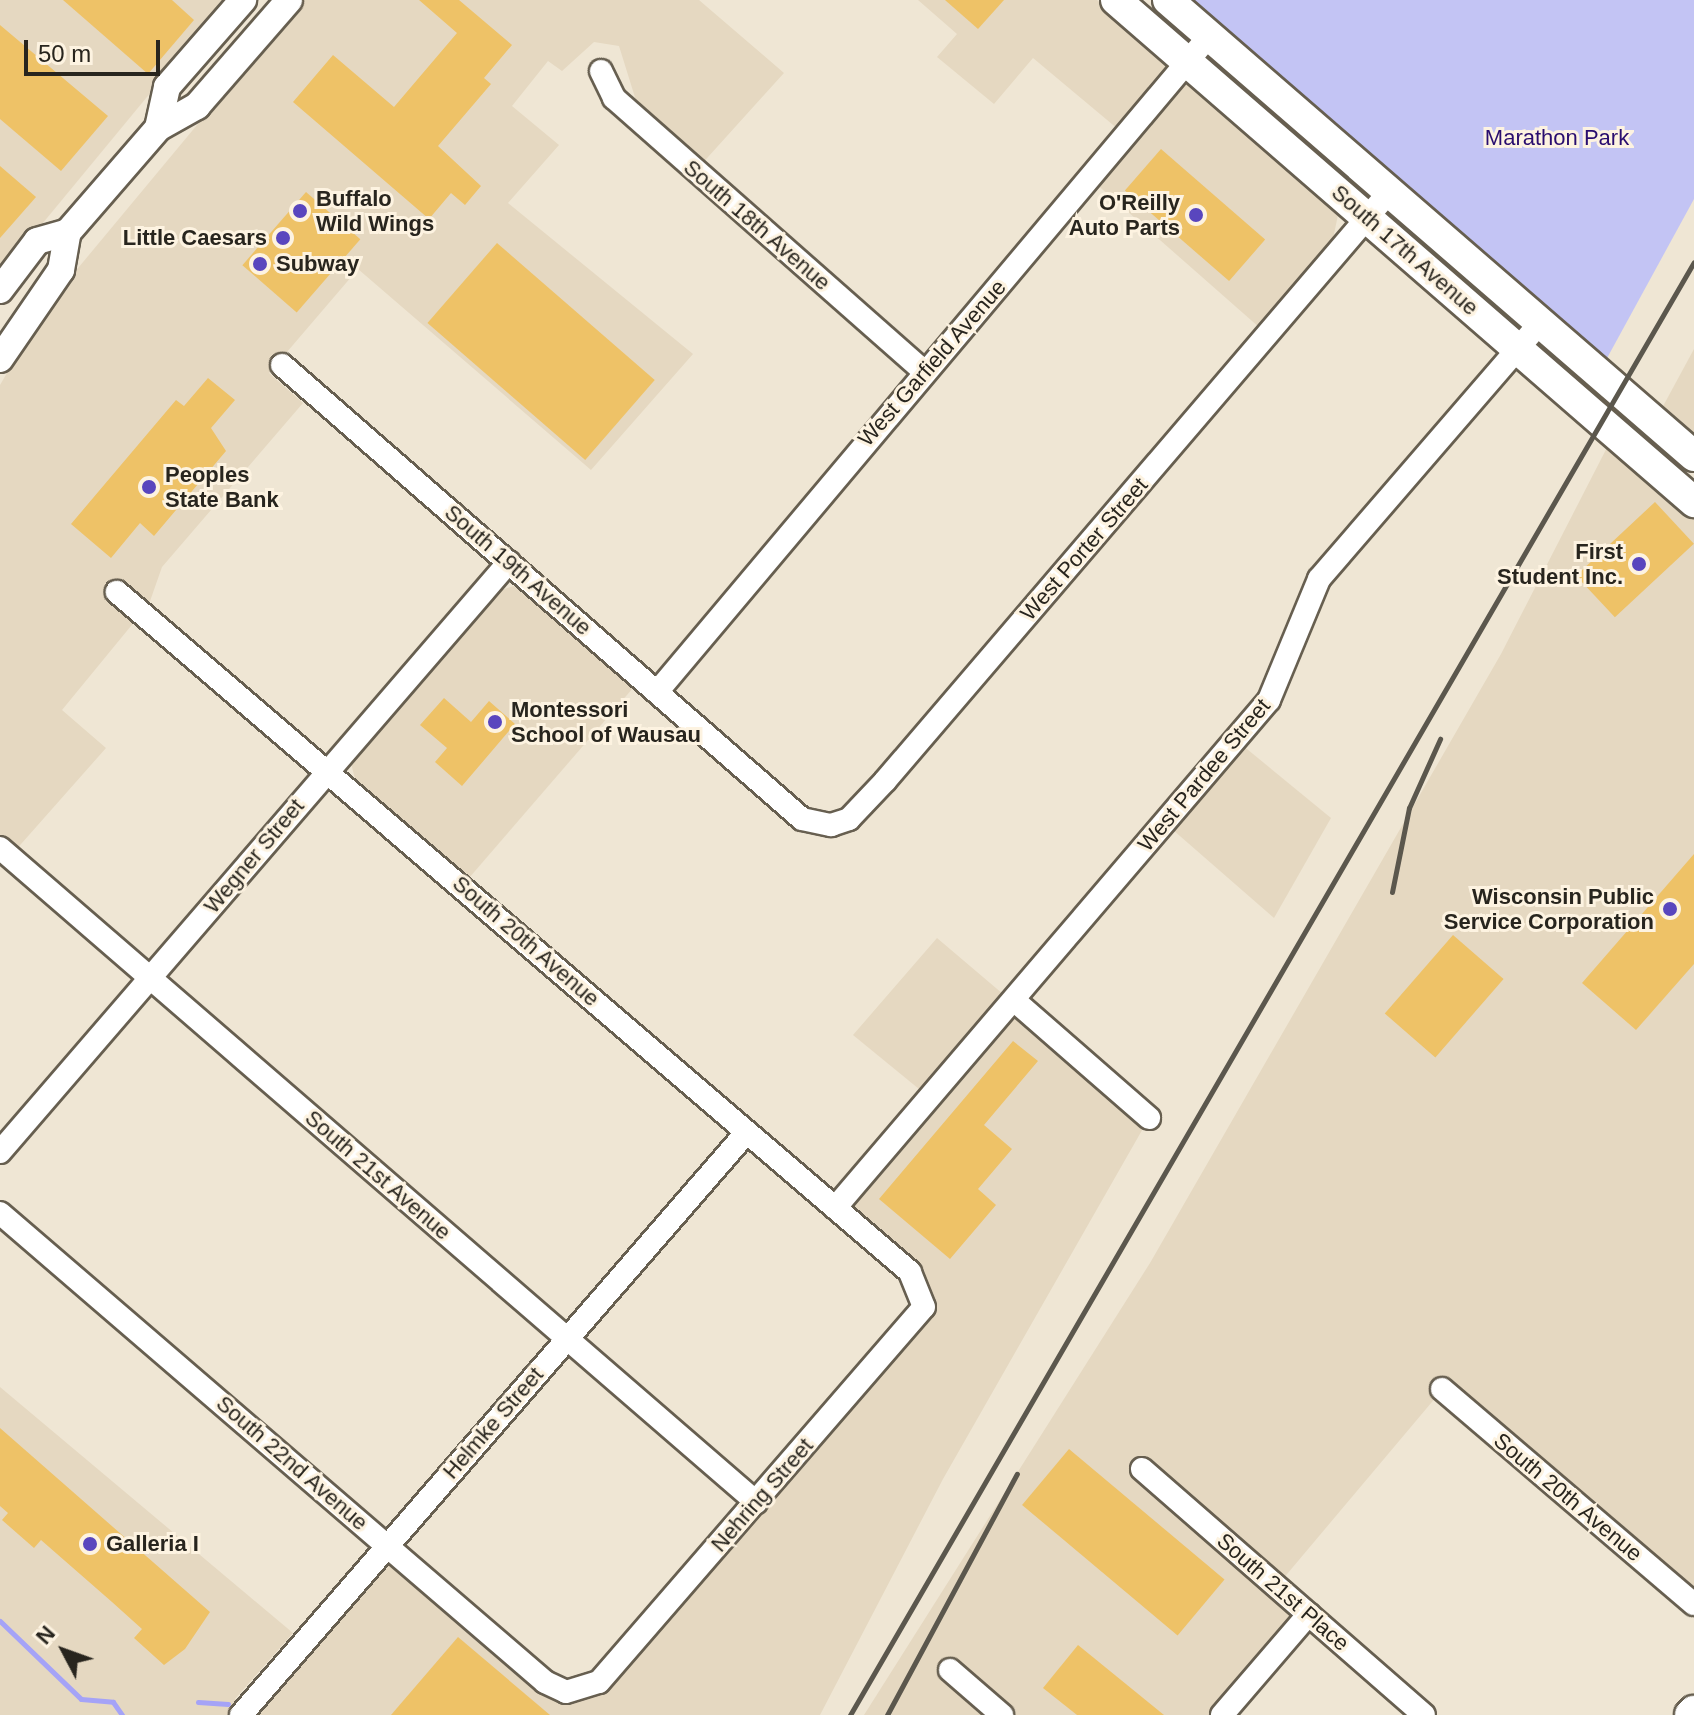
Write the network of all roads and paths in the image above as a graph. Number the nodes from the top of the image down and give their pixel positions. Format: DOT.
graph roads {
  1 [pos="243,0"];
  2 [pos="289,0"];
  3 [pos="1116,0"];
  4 [pos="1168,0"];
  5 [pos="1209,36"];
  6 [pos="1187,62"];
  7 [pos="601,71"];
  8 [pos="158,128"];
  9 [pos="1390,191"];
  10 [pos="1367,217"];
  11 [pos="68,232"];
  12 [pos="0,290"];
  13 [pos="1541,322"];
  14 [pos="1518,348"];
  15 [pos="0,359"];
  16 [pos="282,365"];
  17 [pos="924,371"];
  18 [pos="1694,456"];
  19 [pos="1694,502"];
  20 [pos="509,562"];
  21 [pos="117,592"];
  22 [pos="657,692"];
  23 [pos="327,769"];
  24 [pos="753,776"];
  25 [pos="0,848"];
  26 [pos="149,978"];
  27 [pos="1015,1001"];
  28 [pos="1149,1118"];
  29 [pos="746,1133"];
  30 [pos="0,1152"];
  31 [pos="835,1208"];
  32 [pos="0,1213"];
  33 [pos="924,1297"];
  34 [pos="566,1340"];
  35 [pos="1442,1389"];
  36 [pos="1142,1469"];
  37 [pos="756,1502"];
  38 [pos="387,1544"];
  39 [pos="1694,1604"];
  40 [pos="1309,1614"];
  41 [pos="950,1670"];
  42 [pos="591,1687"];
  43 [pos="241,1715"];
  44 [pos="1002,1715"];
  45 [pos="1222,1715"];
  46 [pos="1424,1715"];
  1 -- 8 [label="street"];
  2 -- 8 [label="street"];
  3 -- 6 [label="main road, South 17th Avenue"];
  4 -- 5 [label="main road, South 17th Avenue"];
  5 -- 6 [label="street, West Garfield Avenue"];
  5 -- 9 [label="main road, South 17th Avenue"];
  6 -- 10 [label="main road, South 17th Avenue"];
  6 -- 17 [label="street, West Garfield Avenue"];
  7 -- 17 [label="street, South 18th Avenue"];
  8 -- 11 [label="street"];
  9 -- 10 [label="street, West Porter Street"];
  9 -- 13 [label="main road, South 17th Avenue"];
  10 -- 14 [label="main road, South 17th Avenue"];
  10 -- 24 [label="street, West Porter Street"];
  11 -- 12 [label="street"];
  11 -- 15 [label="street"];
  13 -- 14 [label="street, West Pardee Street"];
  13 -- 18 [label="main road, South 17th Avenue"];
  14 -- 19 [label="main road, South 17th Avenue"];
  14 -- 27 [label="street, West Pardee Street"];
  16 -- 20 [label="street, South 19th Avenue"];
  17 -- 22 [label="street, West Garfield Avenue"];
  20 -- 22 [label="street, South 19th Avenue"];
  20 -- 23 [label="street, Wegner Street"];
  21 -- 23 [label="street, South 20th Avenue"];
  22 -- 24 [label="street, South 19th Avenue"];
  23 -- 26 [label="street, Wegner Street"];
  23 -- 29 [label="street, South 20th Avenue"];
  25 -- 26 [label="street, South 21st Avenue"];
  26 -- 30 [label="street, Wegner Street"];
  26 -- 34 [label="street, South 21st Avenue"];
  27 -- 28 [label="street"];
  27 -- 31 [label="street, West Pardee Street"];
  29 -- 31 [label="street, South 20th Avenue"];
  29 -- 34 [label="street, Helmke Street"];
  31 -- 33 [label="street, South 20th Avenue"];
  32 -- 38 [label="street, South 22nd Avenue"];
  33 -- 37 [label="street, Nehring Street"];
  34 -- 37 [label="street, South 21st Avenue"];
  34 -- 38 [label="street, Helmke Street"];
  35 -- 39 [label="street, South 20th Avenue"];
  36 -- 40 [label="street, South 21st Place"];
  37 -- 42 [label="street, Nehring Street"];
  38 -- 42 [label="street, South 22nd Avenue"];
  38 -- 43 [label="street, Helmke Street"];
  40 -- 45 [label="street"];
  40 -- 46 [label="street, South 21st Place"];
  41 -- 44 [label="street"];
}
